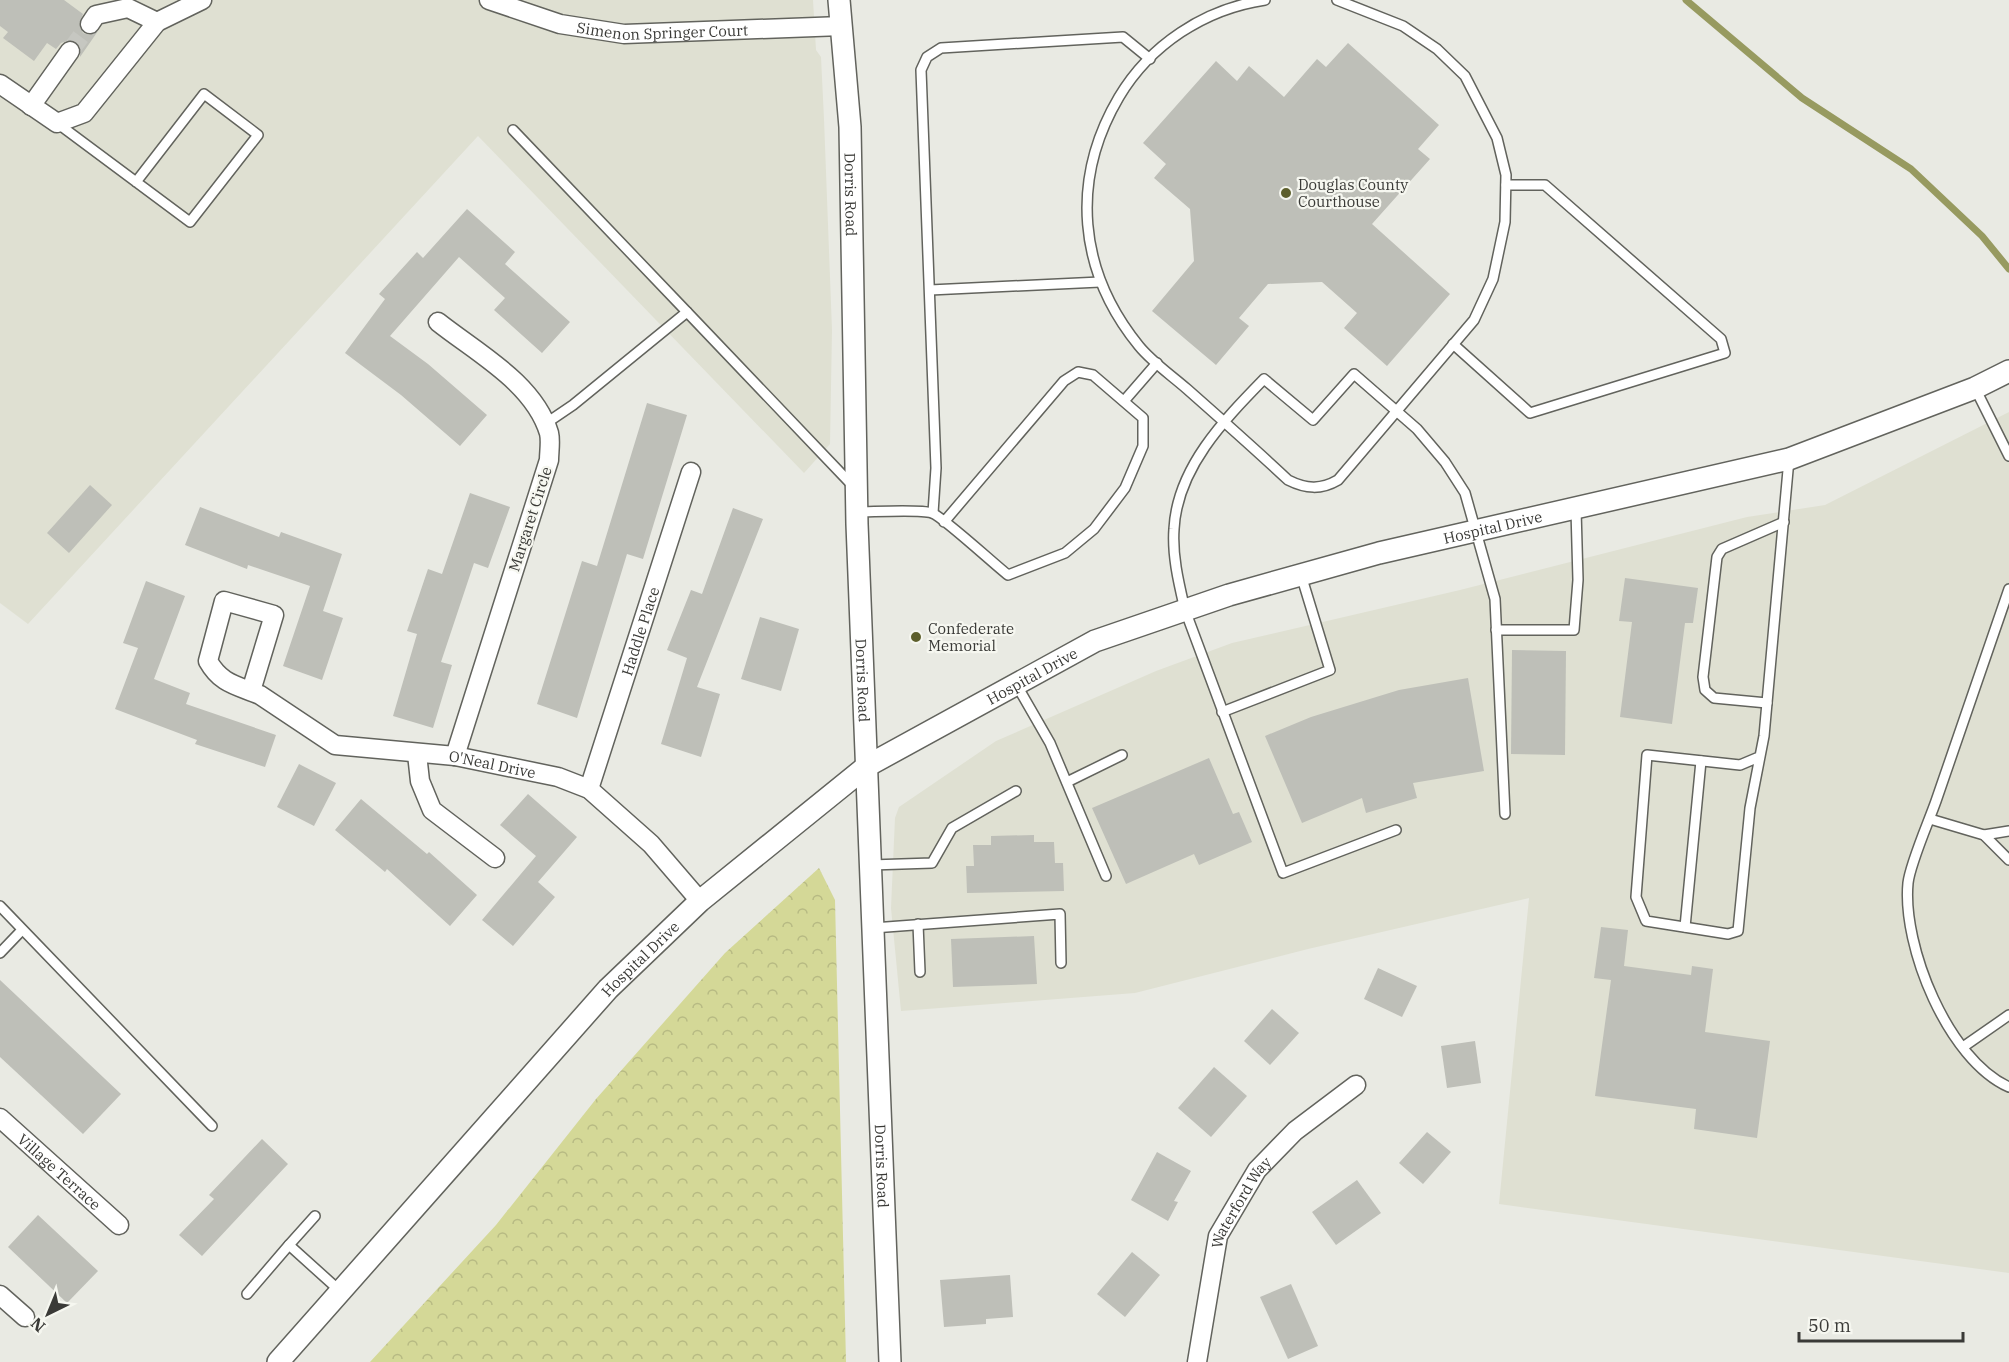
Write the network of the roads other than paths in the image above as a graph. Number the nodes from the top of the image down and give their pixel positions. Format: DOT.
graph roads {
  1 [pos="202,0"];
  2 [pos="489,0"];
  3 [pos="839,0"];
  4 [pos="1265,0"];
  5 [pos="1337,0"];
  6 [pos="158,22"];
  7 [pos="90,24"];
  8 [pos="842,26"];
  9 [pos="70,51"];
  10 [pos="1150,59"];
  11 [pos="0,84"];
  12 [pos="31,106"];
  13 [pos="57,123"];
  14 [pos="513,130"];
  15 [pos="135,182"];
  16 [pos="1506,185"];
  17 [pos="1100,282"];
  18 [pos="930,290"];
  19 [pos="687,312"];
  20 [pos="438,322"];
  21 [pos="1454,344"];
  22 [pos="1157,363"];
  23 [pos="2009,371"];
  24 [pos="1975,388"];
  25 [pos="1124,401"];
  26 [pos="1397,412"];
  27 [pos="1224,422"];
  28 [pos="545,424"];
  29 [pos="2009,456"];
  30 [pos="1789,459"];
  31 [pos="691,472"];
  32 [pos="857,490"];
  33 [pos="1576,510"];
  34 [pos="857,512"];
  35 [pos="933,513"];
  36 [pos="944,522"];
  37 [pos="1784,522"];
  38 [pos="1475,532"];
  39 [pos="1301,575"];
  40 [pos="2009,589"];
  41 [pos="1185,610"];
  42 [pos="1496,630"];
  43 [pos="1016,684"];
  44 [pos="251,691"];
  45 [pos="1767,703"];
  46 [pos="1222,712"];
  47 [pos="417,754"];
  48 [pos="1122,755"];
  49 [pos="455,756"];
  50 [pos="1759,757"];
  51 [pos="1701,761"];
  52 [pos="867,766"];
  53 [pos="1066,782"];
  54 [pos="589,789"];
  55 [pos="1016,791"];
  56 [pos="1504,814"];
  57 [pos="1930,819"];
  58 [pos="1396,830"];
  59 [pos="2009,831"];
  60 [pos="1984,835"];
  61 [pos="495,858"];
  62 [pos="2009,860"];
  63 [pos="871,865"];
  64 [pos="1106,876"];
  65 [pos="700,901"];
  66 [pos="0,906"];
  67 [pos="918,924"];
  68 [pos="1684,927"];
  69 [pos="873,928"];
  70 [pos="22,930"];
  71 [pos="0,953"];
  72 [pos="1060,963"];
  73 [pos="920,972"];
  74 [pos="2009,1016"];
  75 [pos="1963,1047"];
  76 [pos="1356,1085"];
  77 [pos="2009,1087"];
  78 [pos="0,1118"];
  79 [pos="212,1126"];
  80 [pos="315,1216"];
  81 [pos="120,1225"];
  82 [pos="290,1245"];
  83 [pos="340,1292"];
  84 [pos="247,1294"];
  85 [pos="0,1295"];
  86 [pos="25,1317"];
  87 [pos="278,1362"];
  88 [pos="890,1362"];
  89 [pos="1196,1362"];
  1 -- 6 [label="street"];
  2 -- 8 [label="street, Simenon Springer Court"];
  3 -- 8 [label="street, Dorris Road"];
  4 -- 10 [label="lane"];
  5 -- 16 [label="lane"];
  6 -- 7 [label="street"];
  6 -- 13 [label="street"];
  8 -- 32 [label="street, Dorris Road"];
  9 -- 12 [label="street"];
  10 -- 17 [label="lane"];
  10 -- 18 [label="lane"];
  11 -- 12 [label="street"];
  12 -- 13 [label="street"];
  13 -- 15 [label="lane"];
  14 -- 19 [label="lane"];
  15 -- 15 [label="lane"];
  16 -- 21 [label="lane"];
  16 -- 21 [label="lane"];
  17 -- 18 [label="lane"];
  17 -- 22 [label="lane"];
  18 -- 35 [label="lane"];
  19 -- 28 [label="lane"];
  19 -- 32 [label="lane"];
  20 -- 28 [label="street, Margaret Circle"];
  21 -- 26 [label="lane"];
  22 -- 25 [label="lane"];
  22 -- 27 [label="lane"];
  23 -- 24 [label="street, Hospital Drive"];
  24 -- 29 [label="lane"];
  24 -- 30 [label="street, Hospital Drive"];
  25 -- 36 [label="lane"];
  25 -- 36 [label="lane"];
  26 -- 27 [label="lane"];
  26 -- 27 [label="lane"];
  26 -- 38 [label="lane"];
  27 -- 41 [label="lane"];
  28 -- 49 [label="street, Margaret Circle"];
  30 -- 33 [label="street, Hospital Drive"];
  30 -- 37 [label="lane"];
  31 -- 54 [label="street, Haddle Place"];
  32 -- 34 [label="street, Dorris Road"];
  33 -- 38 [label="street, Hospital Drive"];
  33 -- 42 [label="lane"];
  34 -- 35 [label="lane"];
  34 -- 52 [label="street, Dorris Road"];
  35 -- 36 [label="lane"];
  37 -- 45 [label="lane"];
  37 -- 45 [label="lane"];
  38 -- 39 [label="street, Hospital Drive"];
  38 -- 42 [label="lane"];
  39 -- 41 [label="street, Hospital Drive"];
  39 -- 46 [label="lane"];
  40 -- 57 [label="lane"];
  41 -- 43 [label="street, Hospital Drive"];
  41 -- 46 [label="lane"];
  42 -- 56 [label="lane"];
  43 -- 52 [label="street, Hospital Drive"];
  43 -- 53 [label="lane"];
  44 -- 44 [label="street, O'Neal Drive"];
  44 -- 47 [label="street, O'Neal Drive"];
  45 -- 50 [label="lane"];
  46 -- 58 [label="lane"];
  47 -- 49 [label="street, O'Neal Drive"];
  47 -- 61 [label="street"];
  48 -- 53 [label="lane"];
  49 -- 54 [label="street, O'Neal Drive"];
  50 -- 51 [label="lane"];
  50 -- 68 [label="lane"];
  51 -- 68 [label="lane"];
  51 -- 68 [label="lane"];
  52 -- 63 [label="street, Dorris Road"];
  52 -- 65 [label="street, Hospital Drive"];
  53 -- 64 [label="lane"];
  54 -- 65 [label="street, O'Neal Drive"];
  55 -- 63 [label="lane"];
  57 -- 60 [label="lane"];
  57 -- 75 [label="lane"];
  59 -- 60 [label="lane"];
  60 -- 62 [label="lane"];
  63 -- 69 [label="street, Dorris Road"];
  65 -- 83 [label="street, Hospital Drive"];
  66 -- 70 [label="lane"];
  67 -- 69 [label="lane"];
  67 -- 72 [label="lane"];
  67 -- 73 [label="lane"];
  69 -- 88 [label="street, Dorris Road"];
  70 -- 71 [label="lane"];
  70 -- 79 [label="lane"];
  74 -- 75 [label="lane"];
  75 -- 77 [label="lane"];
  76 -- 89 [label="street, Waterford Way"];
  78 -- 81 [label="street, Village Terrace"];
  80 -- 82 [label="lane"];
  82 -- 83 [label="lane"];
  82 -- 84 [label="lane"];
  83 -- 87 [label="street, Hospital Drive"];
  85 -- 86 [label="street"];
}
